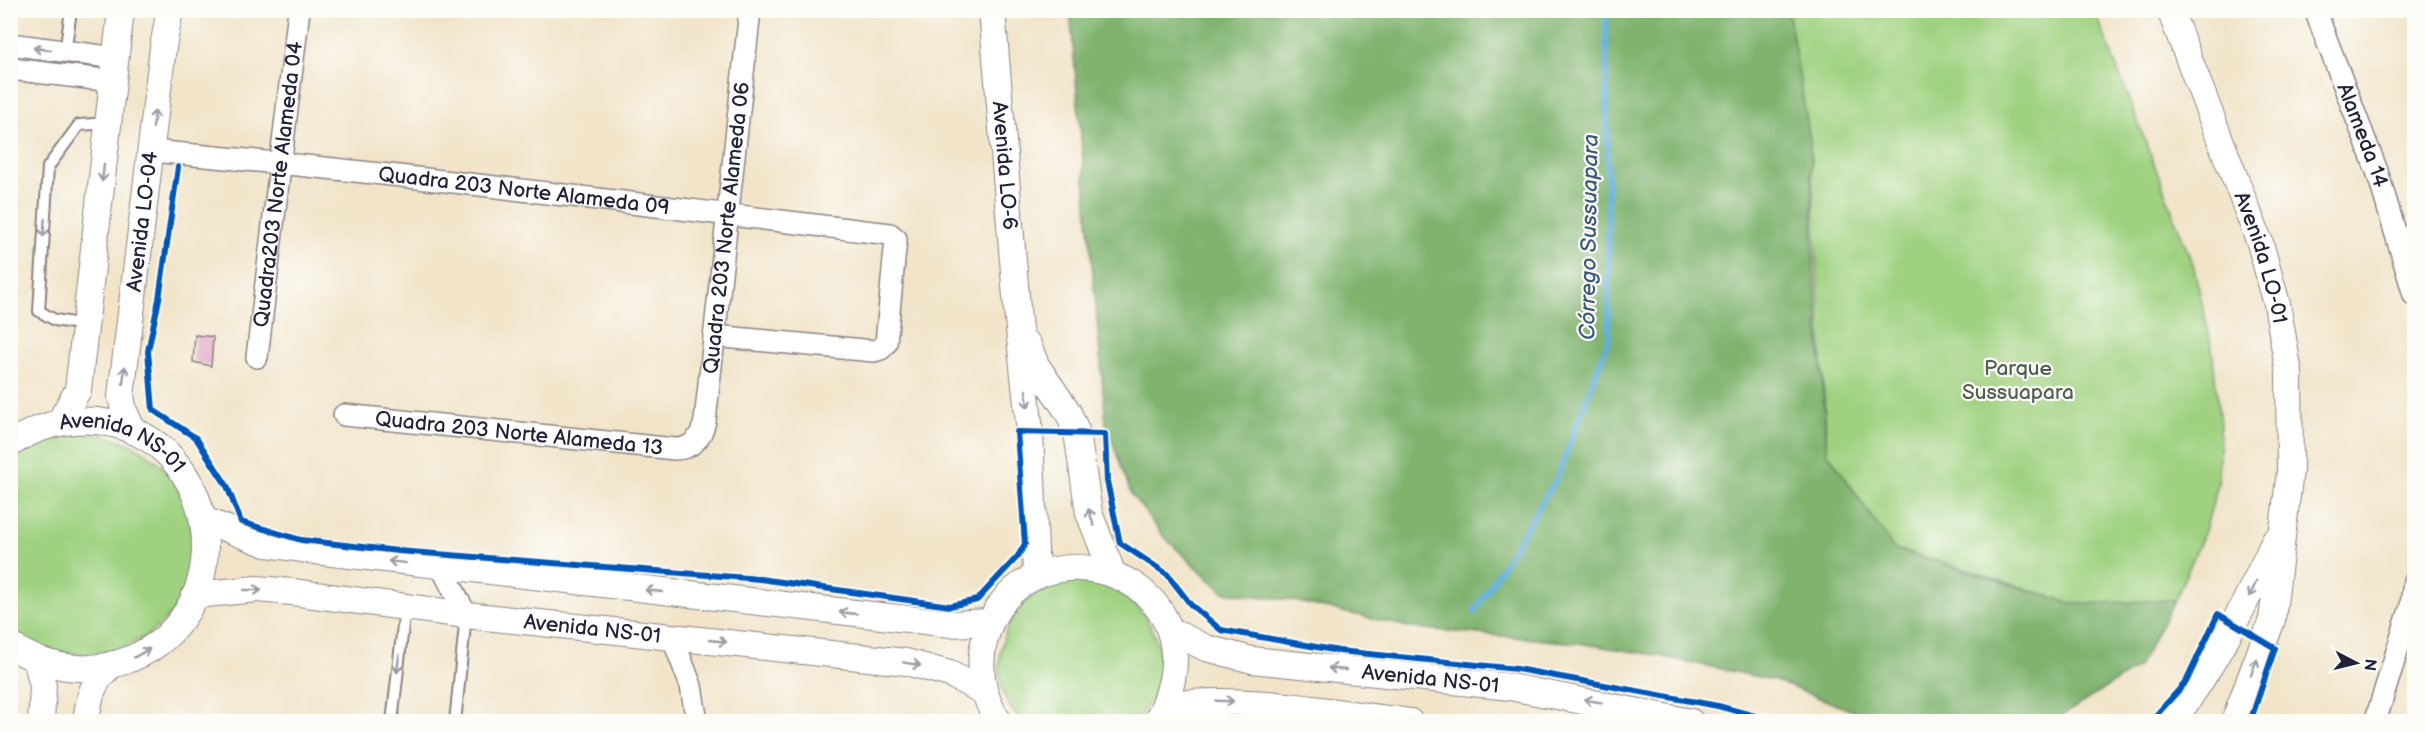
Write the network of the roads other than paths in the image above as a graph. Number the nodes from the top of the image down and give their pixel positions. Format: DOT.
graph roads {
  1 [pos="71,10"];
  2 [pos="122,10"];
  3 [pos="170,10"];
  4 [pos="298,10"];
  5 [pos="750,10"];
  6 [pos="992,10"];
  7 [pos="2170,10"];
  8 [pos="2315,10"];
  9 [pos="68,39"];
  10 [pos="10,44"];
  11 [pos="10,69"];
  12 [pos="115,70"];
  13 [pos="108,123"];
  14 [pos="150,151"];
  15 [pos="280,163"];
  16 [pos="728,215"];
  17 [pos="2415,295"];
  18 [pos="1018,320"];
  19 [pos="85,325"];
  20 [pos="714,336"];
  21 [pos="257,357"];
  22 [pos="344,415"];
  23 [pos="59,423"];
  24 [pos="133,431"];
  25 [pos="10,444"];
  26 [pos="693,444"];
  27 [pos="2286,517"];
  28 [pos="204,520"];
  29 [pos="442,568"];
  30 [pos="1112,572"];
  31 [pos="1036,575"];
  32 [pos="2415,581"];
  33 [pos="195,595"];
  34 [pos="2413,606"];
  35 [pos="405,607"];
  36 [pos="466,615"];
  37 [pos="989,622"];
  38 [pos="1171,631"];
  39 [pos="672,636"];
  40 [pos="10,645"];
  41 [pos="36,659"];
  42 [pos="114,664"];
  43 [pos="984,692"];
  44 [pos="1161,713"];
  45 [pos="41,722"];
  46 [pos="86,722"];
  47 [pos="392,722"];
  48 [pos="455,722"];
  49 [pos="697,722"];
  50 [pos="999,722"];
  51 [pos="1410,722"];
  52 [pos="1691,722"];
  53 [pos="2172,722"];
  54 [pos="2234,722"];
  55 [pos="2375,722"];
  1 -- 9 [label="lane"];
  2 -- 12 [label="street"];
  14 -- 3 [label="street, Avenida LO-04, one-way"];
  4 -- 15 [label="street, Quadra203 Norte Alameda 04"];
  5 -- 16 [label="street, Quadra 203 Norte Alameda 06"];
  6 -- 18 [label="street, Avenida LO-6"];
  7 -- 27 [label="street, Avenida LO-01"];
  8 -- 17 [label="street, Alameda 14"];
  12 -- 10 [label="street, one-way"];
  11 -- 12 [label="street"];
  12 -- 13 [label="street"];
  13 -- 19 [label="street, one-way"];
  13 -- 19 [label="lane, one-way"];
  14 -- 15 [label="street, Quadra 203 Norte Alameda 09"];
  24 -- 14 [label="street, Avenida LO-04, one-way"];
  15 -- 16 [label="street, Quadra 203 Norte Alameda 09"];
  15 -- 21 [label="street, Quadra203 Norte Alameda 04"];
  16 -- 20 [label="street, Quadra 203 Norte Alameda 06"];
  16 -- 20 [label="street, Quadra 203 Norte Alameda 09"];
  30 -- 18 [label="street, one-way"];
  18 -- 31 [label="street, Avenida LO-6, one-way"];
  19 -- 23 [label="street"];
  20 -- 26 [label="street, Quadra 203 Norte Alameda 06"];
  22 -- 26 [label="street, Quadra 203 Norte Alameda 13"];
  23 -- 24 [label="street, Avenida NS-01"];
  23 -- 25 [label="street, Avenida NS-01"];
  24 -- 28 [label="street, Avenida NS-01"];
  27 -- 53 [label="street, one-way"];
  54 -- 27 [label="street, Avenida LO-01, one-way"];
  29 -- 28 [label="street, Avenida NS-01, one-way"];
  28 -- 33 [label="street, Avenida NS-01"];
  29 -- 36 [label="street"];
  37 -- 29 [label="street, Avenida NS-01, one-way"];
  30 -- 31 [label="street"];
  30 -- 38 [label="street"];
  31 -- 37 [label="street"];
  32 -- 34 [label="street"];
  33 -- 35 [label="street, Avenida NS-01, one-way"];
  42 -- 33 [label="street, Avenida NS-01, one-way"];
  34 -- 55 [label="street"];
  35 -- 36 [label="street, Avenida NS-01"];
  35 -- 47 [label="lane, one-way"];
  36 -- 39 [label="street, Avenida NS-01"];
  36 -- 48 [label="lane"];
  37 -- 43 [label="street"];
  38 -- 44 [label="street"];
  52 -- 38 [label="street, Avenida NS-01, one-way"];
  39 -- 43 [label="street, Avenida NS-01, one-way"];
  39 -- 49 [label="street"];
  40 -- 41 [label="street, Avenida NS-01"];
  41 -- 42 [label="street, Avenida NS-01"];
  41 -- 45 [label="street"];
  42 -- 46 [label="street"];
  43 -- 50 [label="street"];
  44 -- 51 [label="street, one-way"];
}
